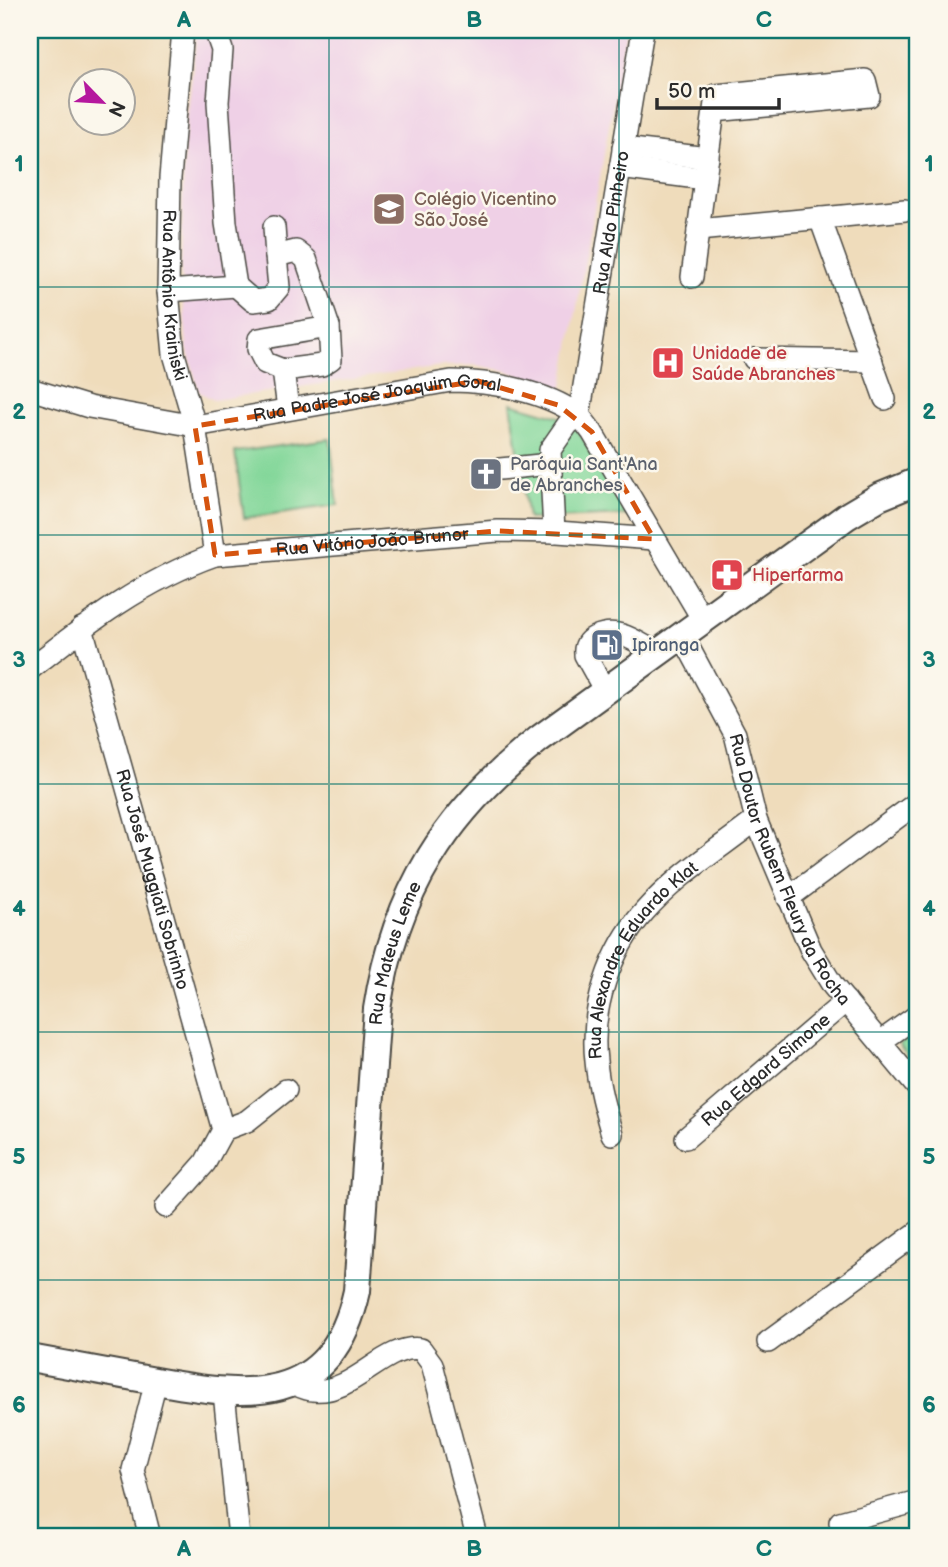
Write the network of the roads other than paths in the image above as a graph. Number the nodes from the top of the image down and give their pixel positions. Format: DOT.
graph roads {
  1 [pos="183,30"];
  2 [pos="215,30"];
  3 [pos="643,30"];
  4 [pos="714,111"];
  5 [pos="622,158"];
  6 [pos="706,169"];
  7 [pos="905,210"];
  8 [pos="820,218"];
  9 [pos="274,227"];
  10 [pos="698,230"];
  11 [pos="276,256"];
  12 [pos="692,276"];
  13 [pos="236,286"];
  14 [pos="168,291"];
  15 [pos="329,327"];
  16 [pos="754,359"];
  17 [pos="872,361"];
  18 [pos="283,370"];
  19 [pos="30,388"];
  20 [pos="885,399"];
  21 [pos="288,409"];
  22 [pos="579,416"];
  23 [pos="195,426"];
  24 [pos="551,464"];
  25 [pos="500,469"];
  26 [pos="918,481"];
  27 [pos="554,532"];
  28 [pos="654,539"];
  29 [pos="215,555"];
  30 [pos="703,620"];
  31 [pos="82,628"];
  32 [pos="682,635"];
  33 [pos="657,653"];
  34 [pos="30,669"];
  35 [pos="605,691"];
  36 [pos="918,802"];
  37 [pos="756,820"];
  38 [pos="788,898"];
  39 [pos="846,1001"];
  40 [pos="918,1014"];
  41 [pos="880,1042"];
  42 [pos="918,1088"];
  43 [pos="286,1090"];
  44 [pos="223,1130"];
  45 [pos="612,1134"];
  46 [pos="686,1138"];
  47 [pos="166,1207"];
  48 [pos="918,1232"];
  49 [pos="768,1342"];
  50 [pos="30,1358"];
  51 [pos="156,1381"];
  52 [pos="292,1383"];
  53 [pos="224,1392"];
  54 [pos="918,1501"];
  55 [pos="840,1522"];
  56 [pos="150,1537"];
  57 [pos="239,1537"];
  58 [pos="477,1537"];
  1 -- 14 [label="street, Rua Antônio Krainiski"];
  2 -- 13 [label="street"];
  3 -- 5 [label="street, Rua Aldo Pinheiro"];
  4 -- 4 [label="street"];
  4 -- 6 [label="street"];
  5 -- 6 [label="street"];
  5 -- 22 [label="street, Rua Aldo Pinheiro"];
  6 -- 10 [label="street"];
  7 -- 8 [label="street"];
  8 -- 10 [label="street"];
  8 -- 17 [label="street"];
  9 -- 11 [label="street"];
  10 -- 12 [label="street"];
  11 -- 13 [label="street"];
  11 -- 15 [label="street"];
  13 -- 14 [label="street"];
  14 -- 23 [label="street, Rua Antônio Krainiski"];
  15 -- 18 [label="street"];
  15 -- 18 [label="street"];
  16 -- 17 [label="street"];
  17 -- 20 [label="street"];
  18 -- 21 [label="street"];
  19 -- 23 [label="street, Rua Padre José Joaquim Goral"];
  21 -- 22 [label="street, Rua Padre José Joaquim Goral"];
  21 -- 23 [label="street, Rua Padre José Joaquim Goral"];
  22 -- 24 [label="street"];
  22 -- 28 [label="street, Rua Padre José Joaquim Goral"];
  23 -- 29 [label="street, Rua Antônio Krainiski"];
  24 -- 25 [label="street"];
  24 -- 27 [label="street"];
  26 -- 30 [label="main road, Rua Mateus Leme"];
  27 -- 28 [label="street, Rua Vitório João Brunor"];
  27 -- 29 [label="street, Rua Vitório João Brunor"];
  28 -- 30 [label="street"];
  29 -- 31 [label="street, Rua Vitório João Brunor"];
  30 -- 32 [label="main road, Rua Mateus Leme"];
  31 -- 34 [label="street, Rua Vitório João Brunor"];
  31 -- 44 [label="street, Rua José Muggiati Sobrinho"];
  32 -- 33 [label="main road, Rua Mateus Leme"];
  32 -- 37 [label="street, Rua Doutor Rubem Fleury da Rocha"];
  33 -- 35 [label="main road, Rua Mateus Leme"];
  33 -- 35 [label="street"];
  35 -- 52 [label="main road, Rua Mateus Leme"];
  36 -- 38 [label="street"];
  37 -- 38 [label="street, Rua Doutor Rubem Fleury da Rocha"];
  37 -- 45 [label="street, Rua Alexandre Eduardo Klat"];
  38 -- 39 [label="street, Rua Doutor Rubem Fleury da Rocha"];
  39 -- 41 [label="street, Rua Doutor Rubem Fleury da Rocha"];
  39 -- 46 [label="street, Rua Edgard Simone"];
  40 -- 41 [label="street"];
  41 -- 42 [label="street, Rua Doutor Rubem Fleury da Rocha"];
  43 -- 44 [label="street"];
  44 -- 47 [label="street"];
  48 -- 49 [label="street"];
  50 -- 51 [label="main road, Rua Mateus Leme"];
  51 -- 53 [label="main road, Rua Mateus Leme"];
  51 -- 56 [label="street"];
  52 -- 53 [label="main road, Rua Mateus Leme"];
  52 -- 58 [label="street"];
  53 -- 57 [label="street"];
  54 -- 55 [label="street"];
}
